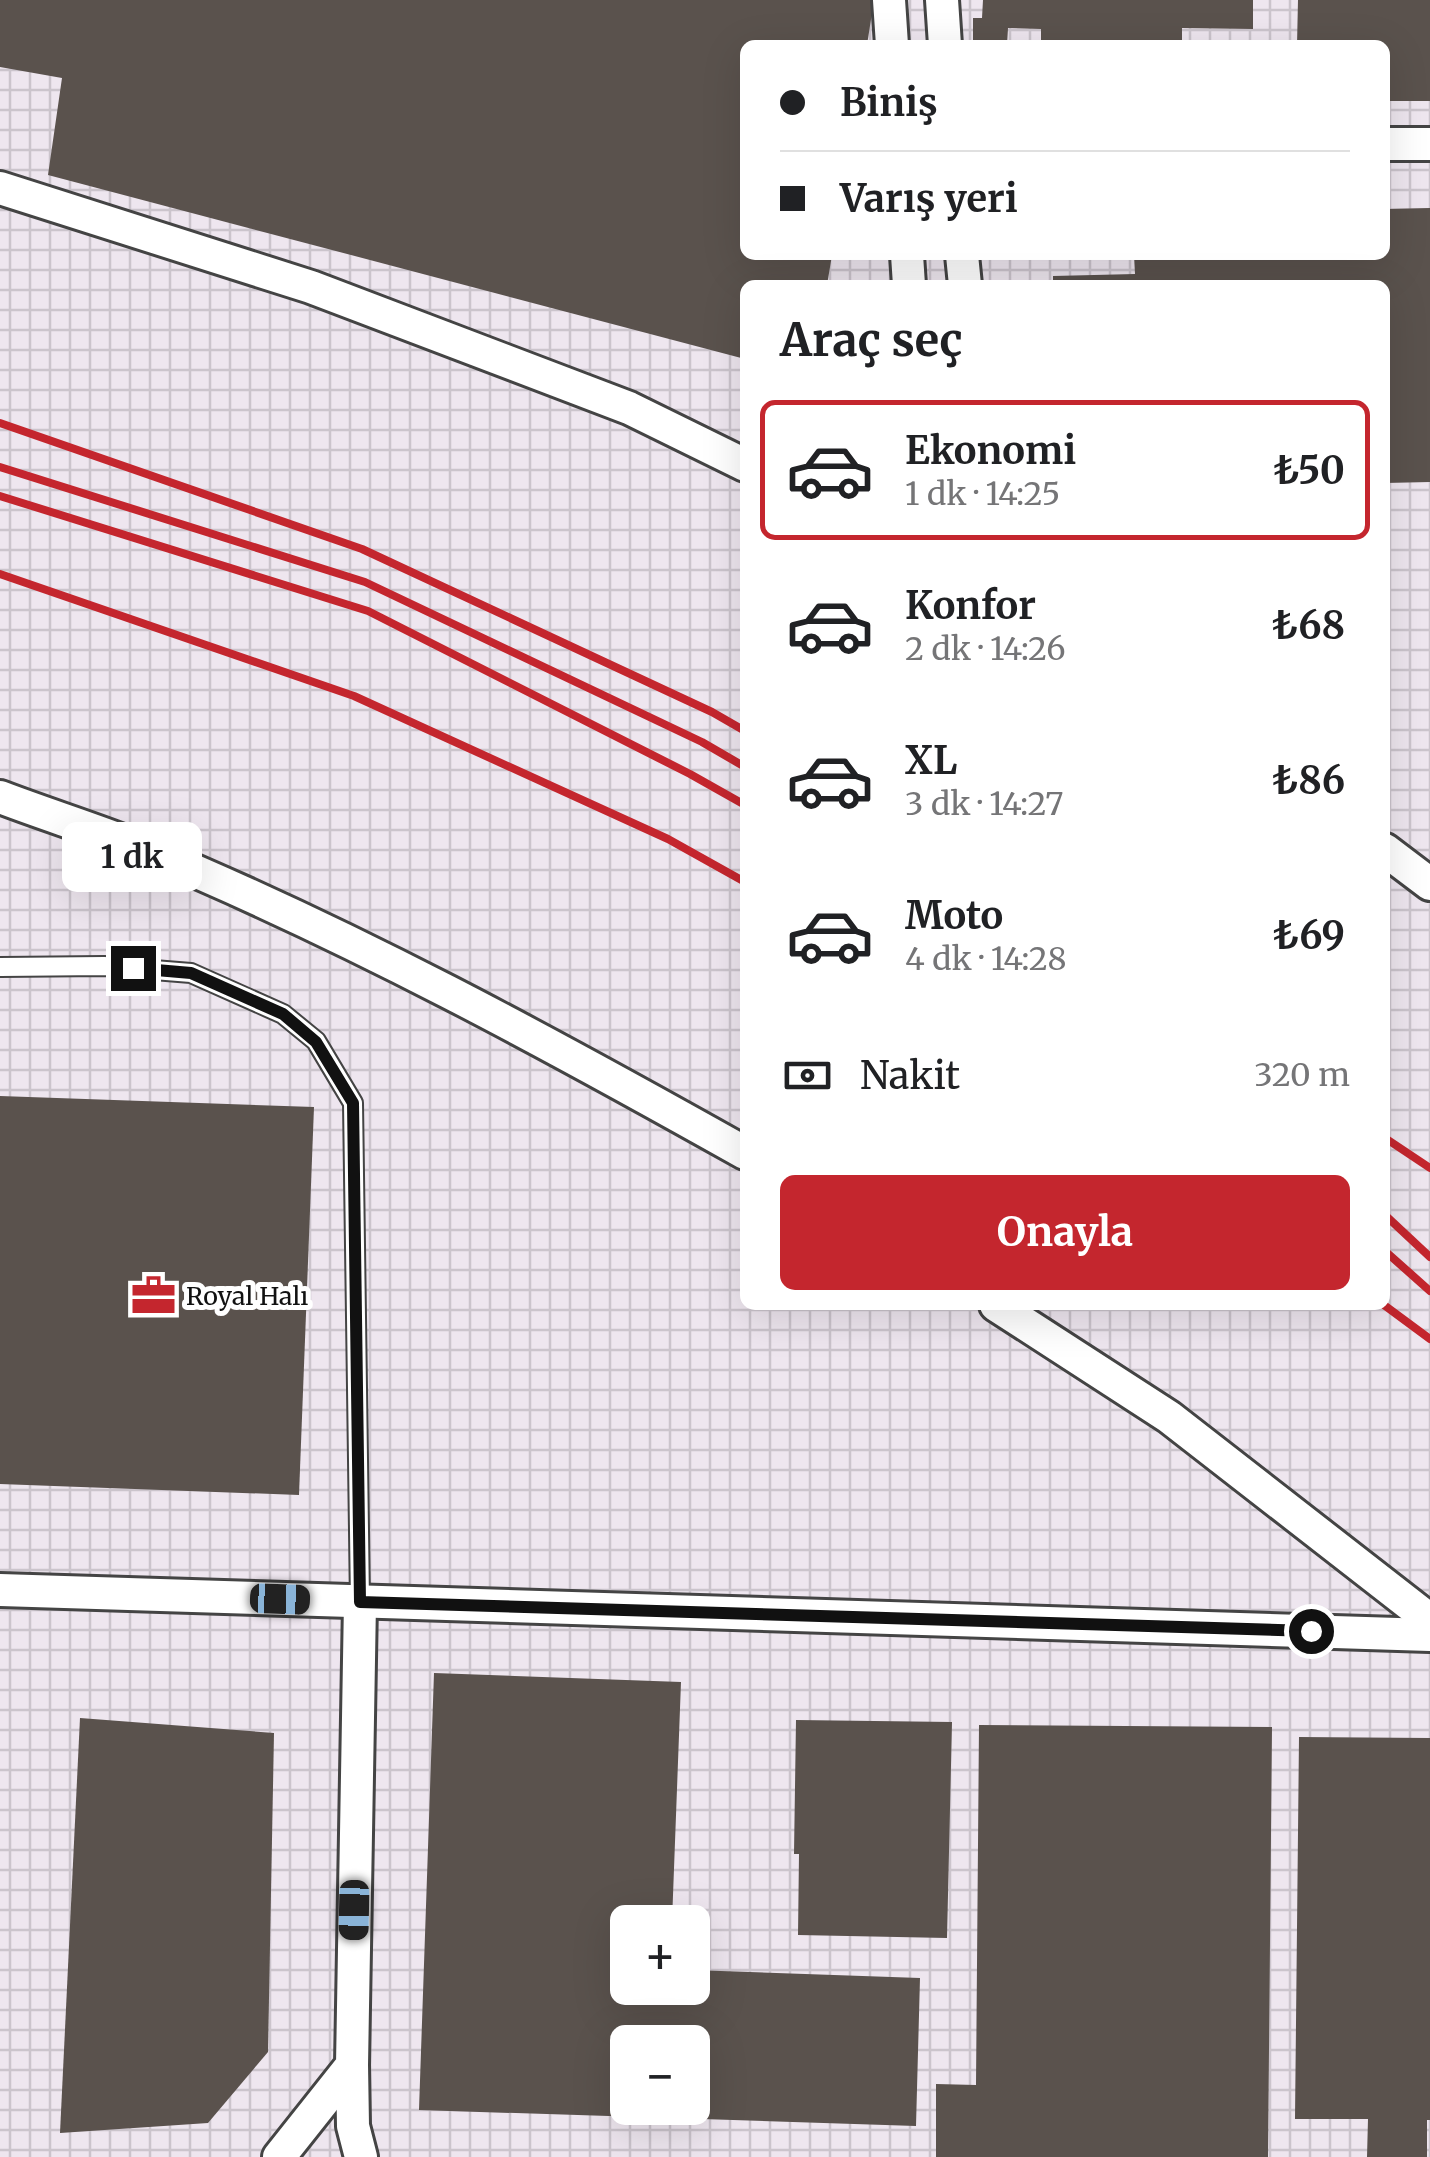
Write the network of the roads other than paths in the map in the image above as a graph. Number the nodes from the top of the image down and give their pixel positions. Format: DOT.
graph roads {
  1 [pos="889,0"];
  2 [pos="942,0"];
  3 [pos="892,40"];
  4 [pos="945,40"];
  5 [pos="1390,144"];
  6 [pos="1430,144"];
  7 [pos="0,188"];
  8 [pos="740,463"];
  9 [pos="0,798"];
  10 [pos="1390,854"];
  11 [pos="1430,884"];
  12 [pos="0,967"];
  13 [pos="740,1151"];
  14 [pos="1004,1310"];
  15 [pos="0,1590"];
  16 [pos="360,1602"];
  17 [pos="1430,1620"];
  18 [pos="1430,1635"];
  19 [pos="352,2064"];
  20 [pos="279,2157"];
  21 [pos="362,2157"];
  1 -- 3 [label="street"];
  2 -- 4 [label="street"];
  5 -- 6 [label="street"];
  7 -- 8 [label="street"];
  9 -- 13 [label="street"];
  10 -- 11 [label="street"];
  12 -- 16 [label="lane"];
  14 -- 17 [label="street"];
  15 -- 16 [label="street"];
  16 -- 18 [label="street"];
  16 -- 19 [label="street"];
  19 -- 20 [label="street"];
  19 -- 21 [label="street"];
}
